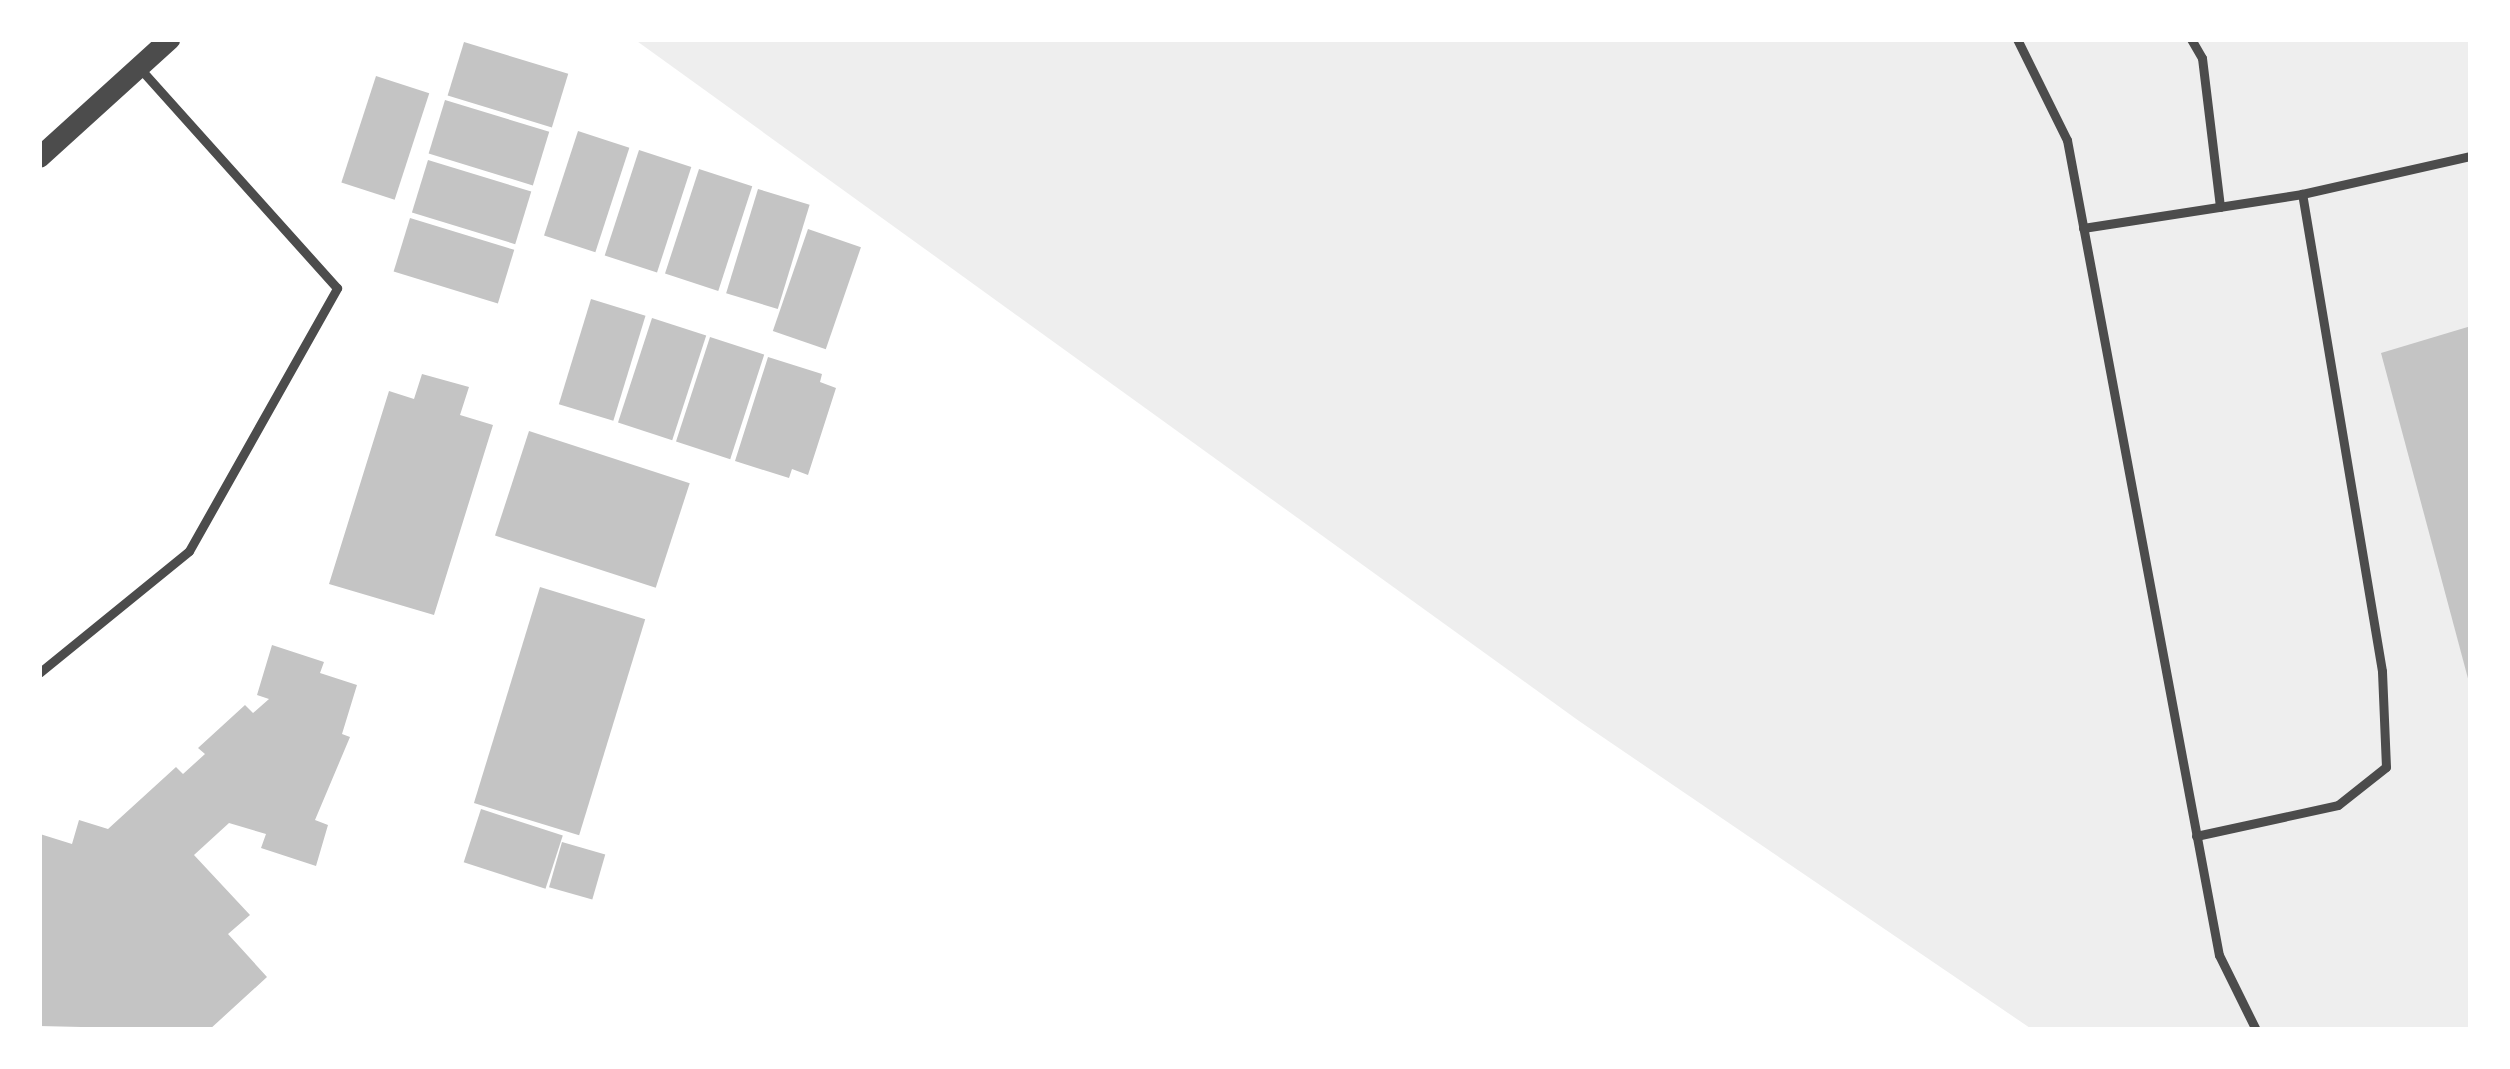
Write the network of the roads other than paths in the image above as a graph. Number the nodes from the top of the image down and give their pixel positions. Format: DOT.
graph roads {
  1 [pos="169,39"];
  2 [pos="2017,39"];
  3 [pos="2191,39"];
  4 [pos="139,66"];
  5 [pos="2471,155"];
  6 [pos="39,157"];
  7 [pos="2302,194"];
  8 [pos="2220,207"];
  9 [pos="2083,228"];
  10 [pos="39,673"];
  11 [pos="2196,836"];
  12 [pos="2256,1030"];
  1 -- 4 [label="street"];
  2 -- 9 [label="lane"];
  3 -- 8 [label="lane"];
  4 -- 6 [label="street"];
  4 -- 10 [label="lane"];
  5 -- 7 [label="lane"];
  7 -- 8 [label="lane"];
  7 -- 11 [label="lane"];
  8 -- 9 [label="lane"];
  9 -- 11 [label="lane"];
  11 -- 12 [label="lane"];
}
